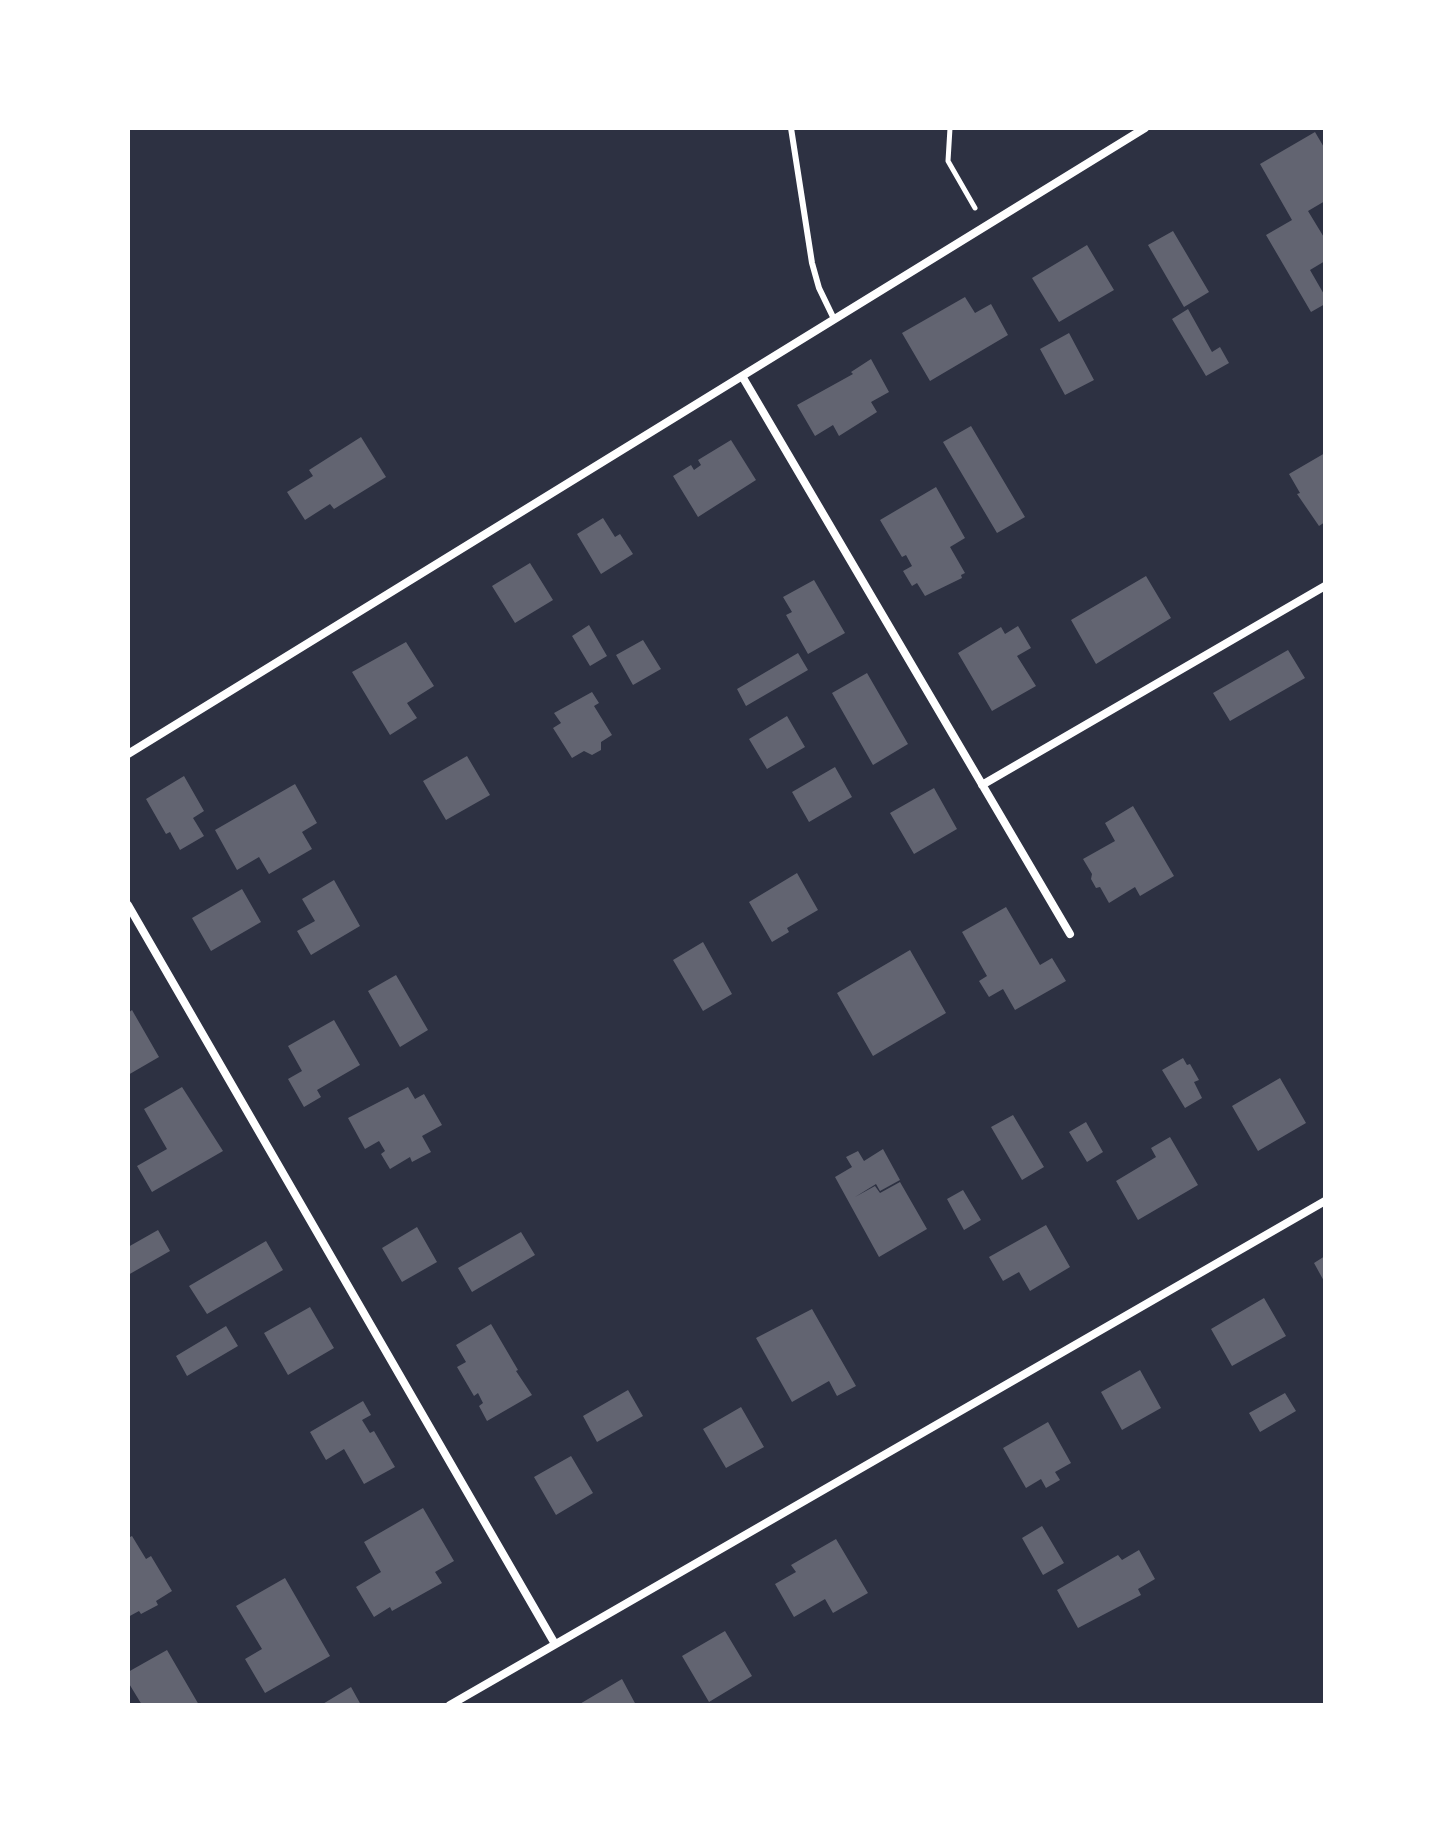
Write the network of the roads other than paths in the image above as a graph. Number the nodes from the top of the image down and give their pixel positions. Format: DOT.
graph roads {
  1 [pos="791,128"];
  2 [pos="1145,128"];
  3 [pos="834,319"];
  4 [pos="742,376"];
  5 [pos="1325,586"];
  6 [pos="128,754"];
  7 [pos="982,785"];
  8 [pos="128,905"];
  9 [pos="1070,934"];
  10 [pos="1325,1201"];
  11 [pos="555,1644"];
  12 [pos="450,1705"];
  1 -- 3 [label="lane"];
  2 -- 3 [label="street"];
  3 -- 4 [label="street"];
  4 -- 6 [label="street"];
  4 -- 7 [label="street"];
  5 -- 7 [label="street"];
  7 -- 9 [label="street"];
  8 -- 11 [label="street"];
  10 -- 11 [label="street"];
  11 -- 12 [label="street"];
}
